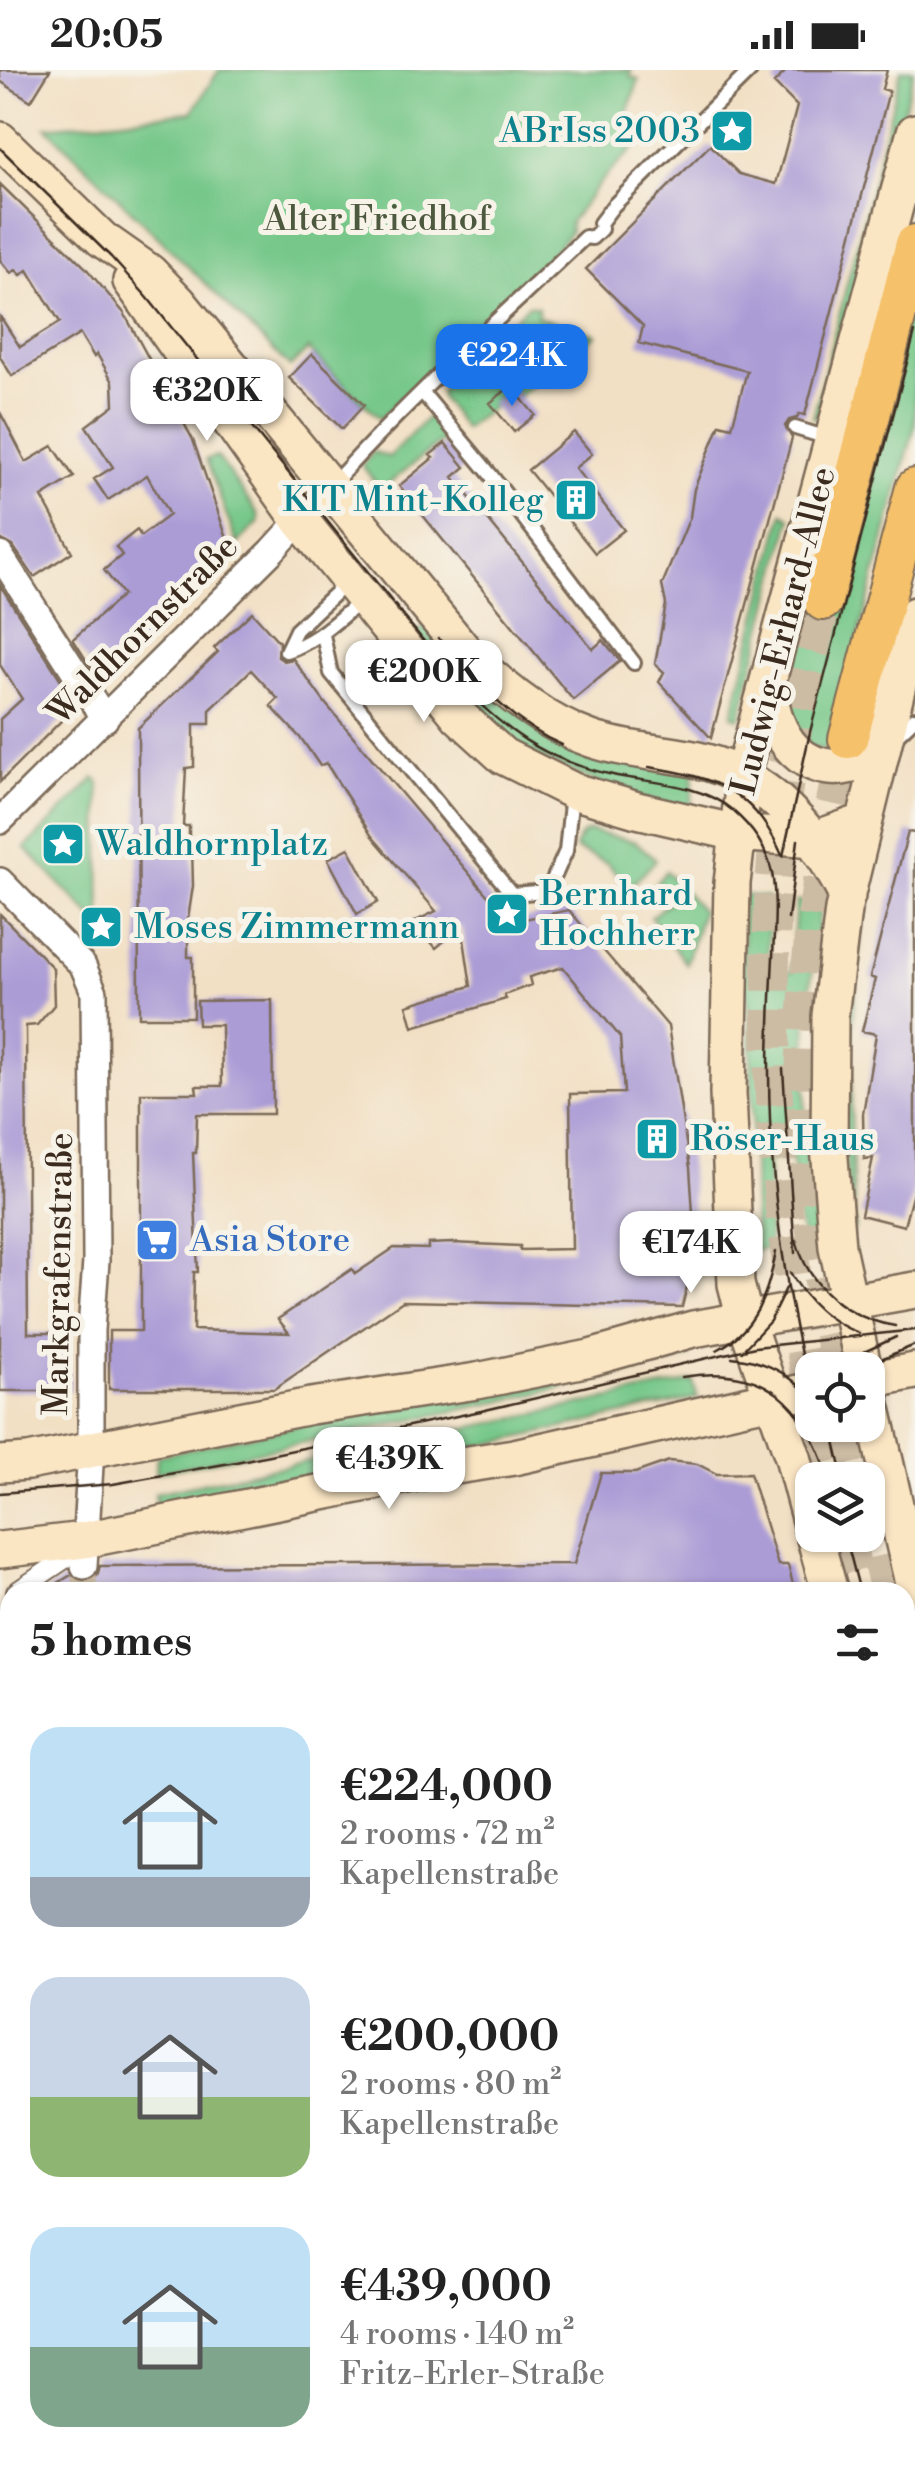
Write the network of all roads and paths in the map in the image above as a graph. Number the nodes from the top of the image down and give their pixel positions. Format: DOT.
graph roads {
  1 [pos="751,70"];
  2 [pos="915,132"];
  3 [pos="0,140"];
  4 [pos="102,239"];
  5 [pos="915,244"];
  6 [pos="422,392"];
  7 [pos="795,428"];
  8 [pos="831,439"];
  9 [pos="332,486"];
  10 [pos="915,488"];
  11 [pos="300,521"];
  12 [pos="0,554"];
  13 [pos="356,589"];
  14 [pos="822,601"];
  15 [pos="915,615"];
  16 [pos="322,635"];
  17 [pos="634,663"];
  18 [pos="767,682"];
  19 [pos="915,718"];
  20 [pos="105,719"];
  21 [pos="864,745"];
  22 [pos="745,778"];
  23 [pos="573,791"];
  24 [pos="0,821"];
  25 [pos="863,822"];
  26 [pos="738,833"];
  27 [pos="815,839"];
  28 [pos="0,881"];
  29 [pos="847,896"];
  30 [pos="915,1290"];
  31 [pos="848,1300"];
  32 [pos="745,1320"];
  33 [pos="860,1352"];
  34 [pos="915,1370"];
  35 [pos="885,1378"];
  36 [pos="795,1393"];
  37 [pos="773,1398"];
  38 [pos="885,1439"];
  39 [pos="91,1449"];
  40 [pos="0,1464"];
  41 [pos="795,1472"];
  42 [pos="906,1509"];
  43 [pos="0,1550"];
  44 [pos="819,1552"];
  45 [pos="84,1553"];
  46 [pos="31,1582"];
  47 [pos="827,1582"];
  48 [pos="914,1582"];
  1 -- 6 [label="lane"];
  2 -- 8 [label="main road, Ludwig-Erhard-Allee"];
  3 -- 4 [label="main road"];
  4 -- 9 [label="main road"];
  4 -- 11 [label="main road"];
  5 -- 14 [label="main road"];
  6 -- 9 [label="lane"];
  6 -- 17 [label="lane"];
  7 -- 8 [label="lane"];
  8 -- 18 [label="main road, Ludwig-Erhard-Allee"];
  9 -- 11 [label="street, Waldhornstraße"];
  9 -- 22 [label="main road"];
  10 -- 21 [label="main road"];
  11 -- 13 [label="main road"];
  11 -- 20 [label="street, Waldhornstraße"];
  12 -- 20 [label="street"];
  13 -- 16 [label="lane"];
  13 -- 16 [label="lane"];
  13 -- 23 [label="main road"];
  15 -- 21 [label="main road"];
  16 -- 23 [label="lane"];
  18 -- 21 [label="main road"];
  18 -- 22 [label="main road, Ludwig-Erhard-Allee"];
  19 -- 21 [label="lane"];
  20 -- 24 [label="street, Waldhornstraße"];
  21 -- 25 [label="main road"];
  22 -- 26 [label="main road, Ludwig-Erhard-Allee"];
  22 -- 27 [label="main road"];
  23 -- 26 [label="main road"];
  25 -- 27 [label="main road"];
  25 -- 29 [label="main road"];
  26 -- 27 [label="main road"];
  26 -- 32 [label="main road, Ludwig-Erhard-Allee"];
  27 -- 29 [label="main road"];
  28 -- 39 [label="street, Markgrafenstraße"];
  29 -- 31 [label="main road"];
  30 -- 31 [label="main road"];
  31 -- 32 [label="main road"];
  31 -- 33 [label="main road"];
  32 -- 37 [label="main road, Ludwig-Erhard-Allee"];
  32 -- 39 [label="main road"];
  34 -- 35 [label="main road"];
  36 -- 37 [label="main road"];
  37 -- 41 [label="main road, Ludwig-Erhard-Allee"];
  37 -- 45 [label="main road"];
  38 -- 42 [label="main road"];
  39 -- 40 [label="main road"];
  39 -- 45 [label="street, Markgrafenstraße"];
  42 -- 48 [label="main road"];
  43 -- 45 [label="main road"];
  44 -- 47 [label="main road, Ludwig-Erhard-Allee"];
  45 -- 46 [label="street"];
}
